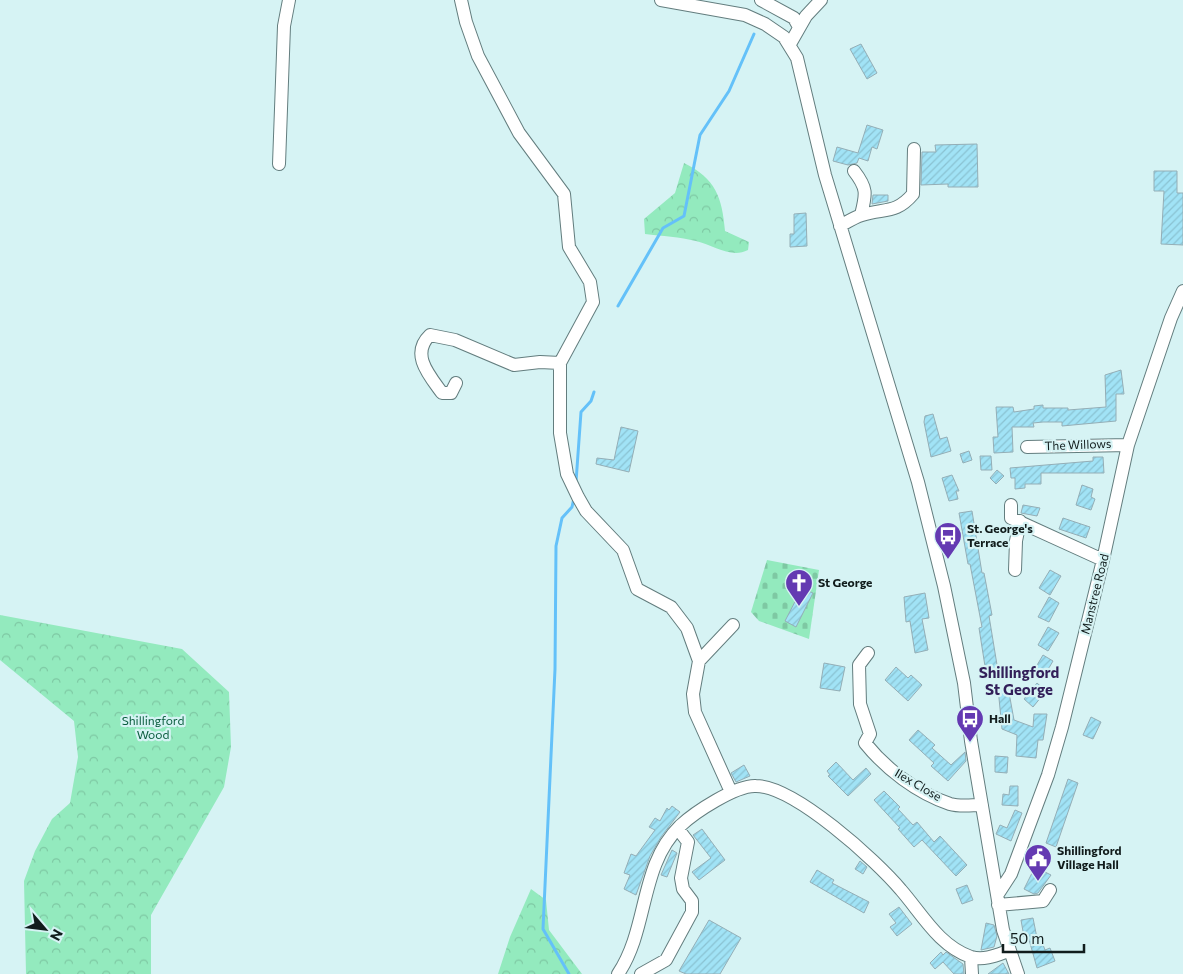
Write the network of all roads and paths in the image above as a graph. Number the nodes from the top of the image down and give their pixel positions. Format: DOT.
graph roads {
  1 [pos="289,0"];
  2 [pos="461,0"];
  3 [pos="661,0"];
  4 [pos="761,0"];
  5 [pos="821,0"];
  6 [pos="799,27"];
  7 [pos="790,44"];
  8 [pos="914,149"];
  9 [pos="279,164"];
  10 [pos="854,172"];
  11 [pos="861,215"];
  12 [pos="840,226"];
  13 [pos="1183,291"];
  14 [pos="560,363"];
  15 [pos="456,383"];
  16 [pos="1128,445"];
  17 [pos="1027,447"];
  18 [pos="1011,505"];
  19 [pos="1020,521"];
  20 [pos="1103,560"];
  21 [pos="1016,570"];
  22 [pos="733,625"];
  23 [pos="868,653"];
  24 [pos="699,661"];
  25 [pos="731,792"];
  26 [pos="982,804"];
  27 [pos="678,829"];
  28 [pos="1050,890"];
  29 [pos="998,900"];
  30 [pos="1008,951"];
  31 [pos="971,957"];
  32 [pos="618,974"];
  33 [pos="642,974"];
  34 [pos="972,974"];
  35 [pos="1018,974"];
  1 -- 9 [label="street"];
  2 -- 14 [label="street"];
  3 -- 7 [label="street"];
  4 -- 6 [label="street"];
  5 -- 6 [label="street"];
  6 -- 7 [label="street"];
  7 -- 12 [label="street"];
  8 -- 11 [label="street"];
  10 -- 11 [label="street"];
  11 -- 12 [label="street"];
  12 -- 26 [label="street"];
  13 -- 16 [label="street, Manstree Road"];
  14 -- 15 [label="street"];
  14 -- 24 [label="street"];
  16 -- 17 [label="street, The Willows"];
  16 -- 20 [label="street, Manstree Road"];
  18 -- 19 [label="street"];
  19 -- 20 [label="street"];
  19 -- 21 [label="street"];
  20 -- 29 [label="street, Manstree Road"];
  22 -- 24 [label="street"];
  23 -- 26 [label="street, Ilex Close"];
  24 -- 25 [label="street"];
  25 -- 27 [label="street"];
  25 -- 31 [label="street"];
  26 -- 29 [label="street"];
  27 -- 32 [label="street"];
  27 -- 33 [label="street"];
  28 -- 29 [label="street"];
  29 -- 30 [label="street"];
  30 -- 31 [label="street"];
  30 -- 35 [label="street"];
  31 -- 34 [label="street"];
}
